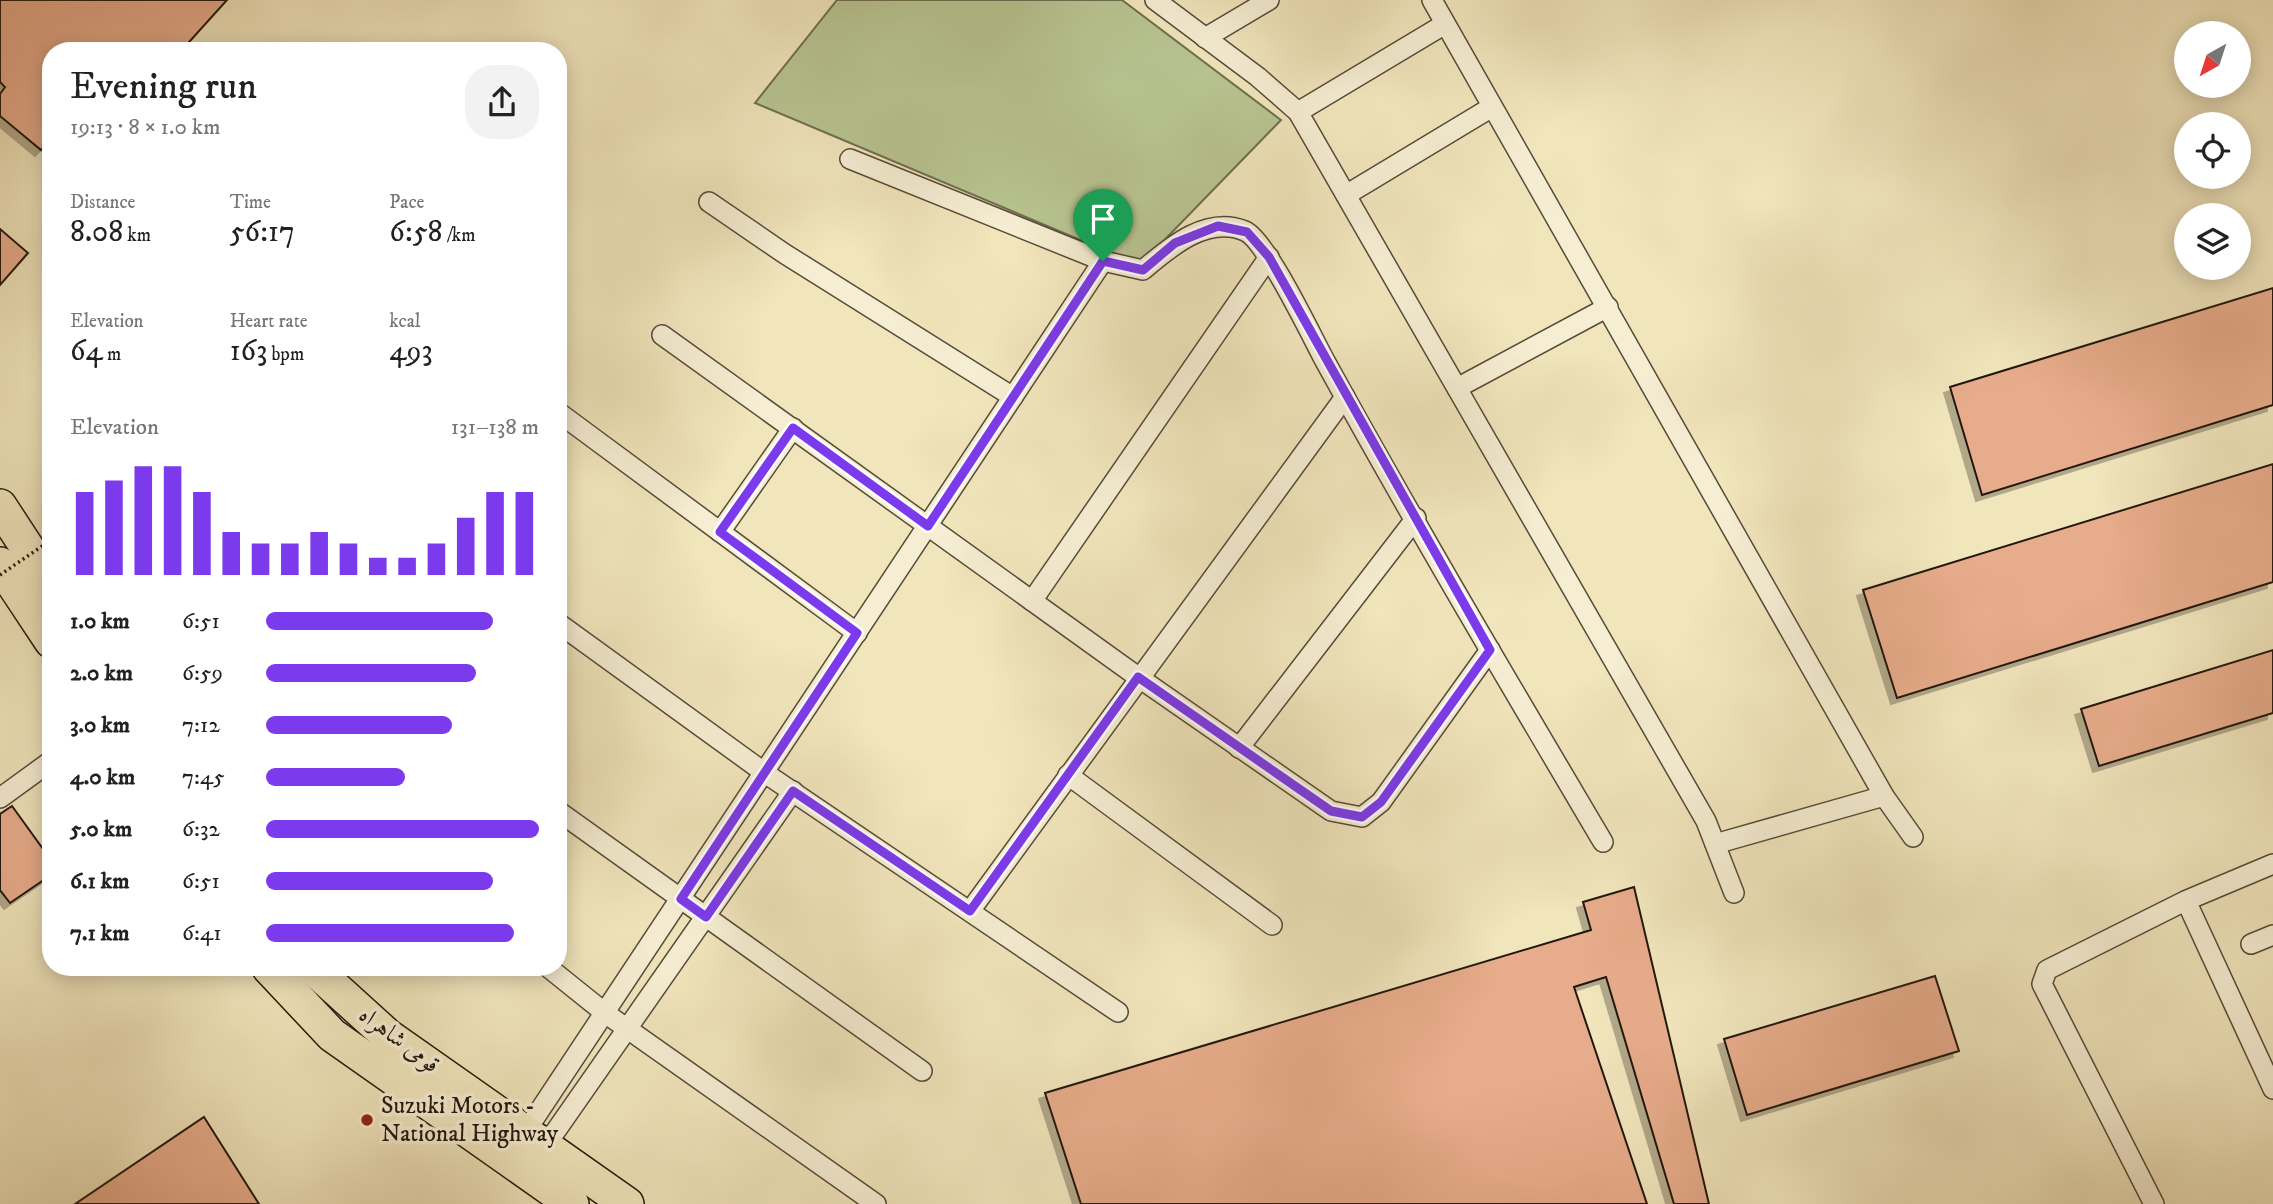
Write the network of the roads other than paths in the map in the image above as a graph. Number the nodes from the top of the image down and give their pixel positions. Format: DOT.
graph roads {
  1 [pos="1155,0"];
  2 [pos="1269,0"];
  3 [pos="1432,0"];
  4 [pos="1445,23"];
  5 [pos="1205,38"];
  6 [pos="1492,107"];
  7 [pos="1298,112"];
  8 [pos="850,159"];
  9 [pos="1346,195"];
  10 [pos="709,202"];
  11 [pos="1269,257"];
  12 [pos="1103,261"];
  13 [pos="1608,307"];
  14 [pos="662,335"];
  15 [pos="1457,388"];
  16 [pos="1013,397"];
  17 [pos="1345,397"];
  18 [pos="567,419"];
  19 [pos="793,428"];
  20 [pos="0,506"];
  21 [pos="1416,518"];
  22 [pos="928,526"];
  23 [pos="720,532"];
  24 [pos="0,564"];
  25 [pos="42,569"];
  26 [pos="1032,601"];
  27 [pos="42,627"];
  28 [pos="567,630"];
  29 [pos="857,633"];
  30 [pos="1490,650"];
  31 [pos="1138,677"];
  32 [pos="1239,748"];
  33 [pos="42,767"];
  34 [pos="765,773"];
  35 [pos="1068,775"];
  36 [pos="793,791"];
  37 [pos="1884,796"];
  38 [pos="0,797"];
  39 [pos="567,817"];
  40 [pos="1913,837"];
  41 [pos="1603,842"];
  42 [pos="1715,844"];
  43 [pos="2273,864"];
  44 [pos="1734,893"];
  45 [pos="681,899"];
  46 [pos="2188,905"];
  47 [pos="970,911"];
  48 [pos="706,917"];
  49 [pos="1272,925"];
  50 [pos="2273,935"];
  51 [pos="2251,944"];
  52 [pos="277,976"];
  53 [pos="322,976"];
  54 [pos="559,976"];
  55 [pos="1118,1012"];
  56 [pos="605,1013"];
  57 [pos="628,1026"];
  58 [pos="922,1072"];
  59 [pos="2273,1089"];
  60 [pos="536,1139"];
  61 [pos="572,1204"];
  62 [pos="627,1204"];
  63 [pos="876,1204"];
  64 [pos="2154,1204"];
  1 -- 5 [label="street"];
  2 -- 5 [label="street"];
  3 -- 4 [label="street"];
  4 -- 6 [label="street"];
  4 -- 7 [label="street"];
  5 -- 7 [label="street"];
  6 -- 9 [label="street"];
  6 -- 13 [label="street"];
  7 -- 9 [label="street"];
  8 -- 12 [label="street"];
  9 -- 15 [label="street"];
  10 -- 16 [label="street"];
  11 -- 12 [label="street"];
  11 -- 17 [label="street"];
  11 -- 26 [label="street"];
  12 -- 16 [label="street"];
  13 -- 15 [label="street"];
  13 -- 37 [label="street"];
  14 -- 19 [label="street"];
  15 -- 42 [label="street"];
  16 -- 22 [label="street"];
  17 -- 21 [label="street"];
  17 -- 31 [label="street"];
  18 -- 23 [label="street"];
  19 -- 22 [label="street"];
  19 -- 23 [label="street"];
  20 -- 25 [label="highway"];
  21 -- 30 [label="street"];
  21 -- 32 [label="street"];
  22 -- 26 [label="street"];
  22 -- 29 [label="street"];
  23 -- 29 [label="street"];
  24 -- 27 [label="highway"];
  26 -- 31 [label="street"];
  28 -- 34 [label="street"];
  29 -- 34 [label="street"];
  30 -- 32 [label="street"];
  30 -- 41 [label="street"];
  31 -- 32 [label="street"];
  31 -- 35 [label="street"];
  33 -- 38 [label="street"];
  34 -- 36 [label="street"];
  34 -- 45 [label="street"];
  35 -- 47 [label="street"];
  35 -- 49 [label="street"];
  36 -- 47 [label="street"];
  36 -- 48 [label="street"];
  37 -- 40 [label="street"];
  37 -- 42 [label="street"];
  39 -- 45 [label="street"];
  42 -- 44 [label="street"];
  43 -- 64 [label="street"];
  45 -- 48 [label="street"];
  45 -- 56 [label="street"];
  46 -- 59 [label="street"];
  47 -- 55 [label="street"];
  48 -- 57 [label="street"];
  48 -- 58 [label="street"];
  50 -- 51 [label="street"];
  52 -- 61 [label="highway, قومی شاہراہ"];
  53 -- 60 [label="highway, قومی شاہراہ"];
  54 -- 56 [label="street"];
  56 -- 57 [label="street"];
  56 -- 60 [label="street"];
  57 -- 60 [label="street"];
  57 -- 63 [label="street"];
  60 -- 62 [label="highway, قومی شاہراہ"];
}
